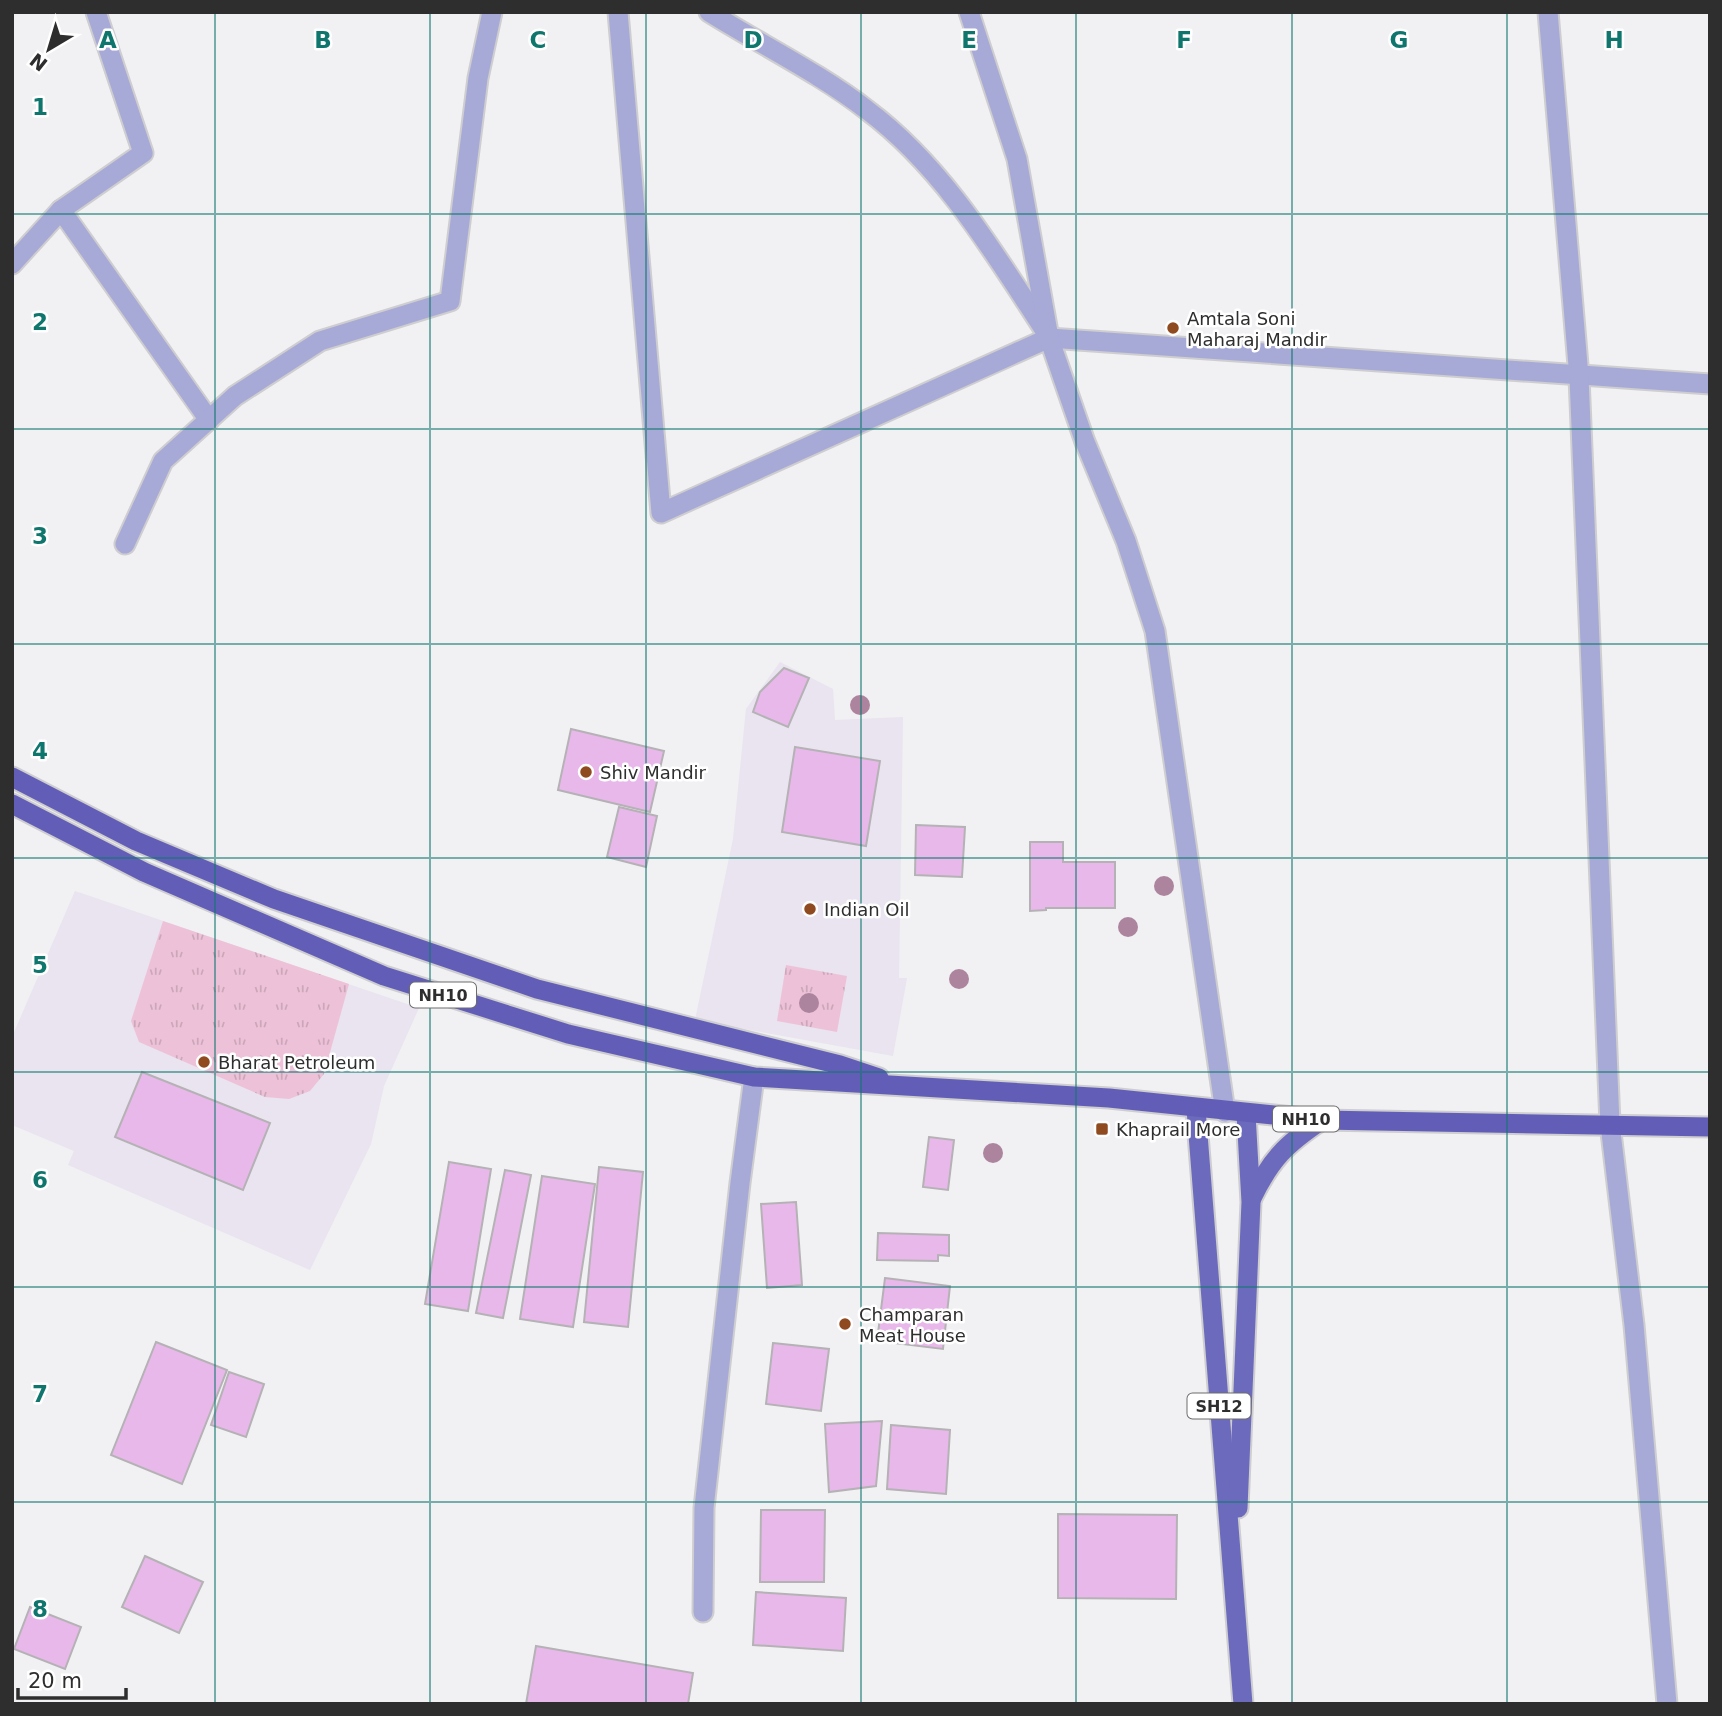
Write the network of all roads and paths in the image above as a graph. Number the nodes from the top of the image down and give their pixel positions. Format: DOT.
graph roads {
  1 [pos="96,12"];
  2 [pos="492,12"];
  3 [pos="618,12"];
  4 [pos="709,12"];
  5 [pos="970,12"];
  6 [pos="1548,12"];
  7 [pos="61,210"];
  8 [pos="12,264"];
  9 [pos="1049,338"];
  10 [pos="1579,377"];
  11 [pos="1710,384"];
  12 [pos="209,420"];
  13 [pos="125,544"];
  14 [pos="12,777"];
  15 [pos="15,811"];
  16 [pos="754,1077"];
  17 [pos="903,1086"];
  18 [pos="1196,1109"];
  19 [pos="1225,1112"];
  20 [pos="1247,1114"];
  21 [pos="1322,1120"];
  22 [pos="1610,1124"];
  23 [pos="1710,1127"];
  24 [pos="1251,1202"];
  25 [pos="1234,1595"];
  26 [pos="703,1612"];
  27 [pos="1243,1704"];
  28 [pos="1667,1704"];
  1 -- 7 [label="street"];
  2 -- 12 [label="street"];
  3 -- 9 [label="street"];
  4 -- 9 [label="street"];
  5 -- 9 [label="street"];
  6 -- 10 [label="street"];
  7 -- 8 [label="street"];
  7 -- 12 [label="street"];
  9 -- 10 [label="street"];
  9 -- 19 [label="street"];
  10 -- 11 [label="street"];
  10 -- 22 [label="street"];
  12 -- 13 [label="street"];
  14 -- 17 [label="highway"];
  15 -- 16 [label="highway, NH10"];
  16 -- 17 [label="highway, NH10"];
  16 -- 26 [label="street"];
  17 -- 18 [label="highway, NH10"];
  18 -- 19 [label="highway, NH10"];
  18 -- 25 [label="main road, SH12"];
  19 -- 20 [label="highway, NH10"];
  20 -- 21 [label="highway, NH10"];
  20 -- 24 [label="main road, SH12"];
  21 -- 22 [label="highway, NH10"];
  21 -- 24 [label="main road"];
  22 -- 23 [label="highway, NH10"];
  22 -- 28 [label="street"];
  24 -- 25 [label="main road, SH12"];
  25 -- 27 [label="main road, SH12"];
}
